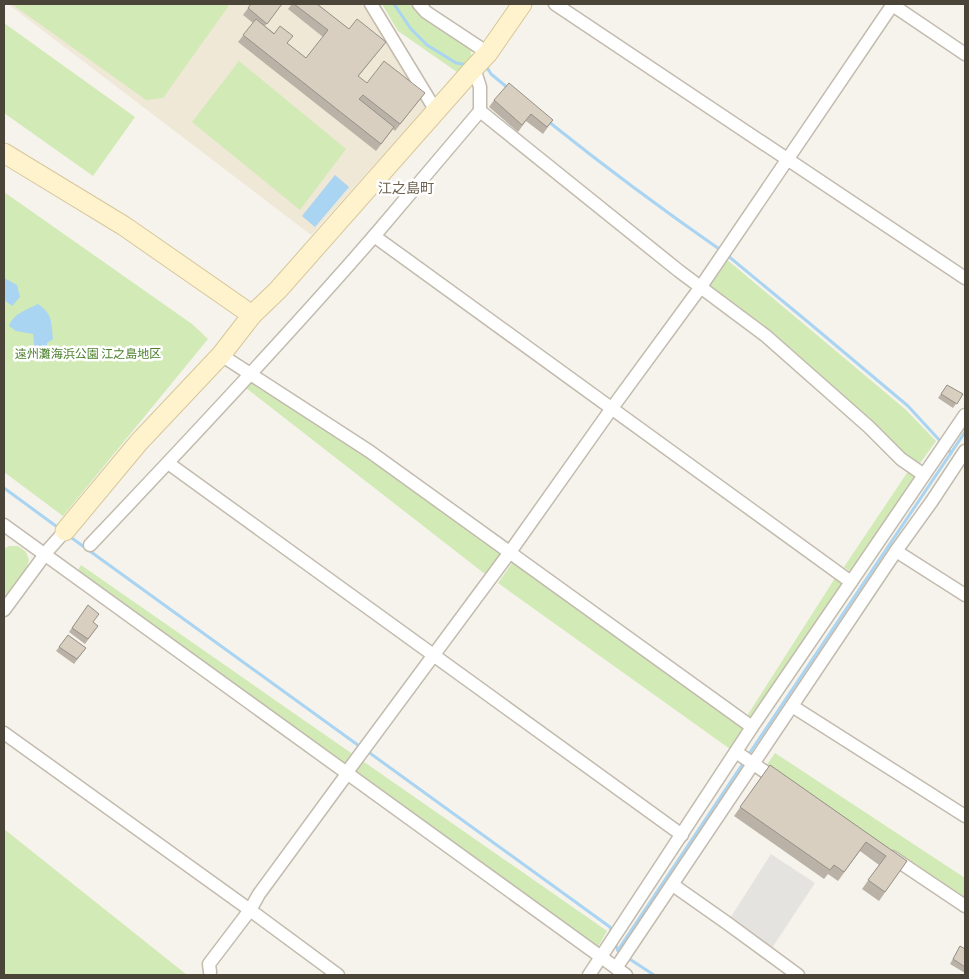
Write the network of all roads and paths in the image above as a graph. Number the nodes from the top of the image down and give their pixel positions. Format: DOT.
graph roads {
  1 [pos="371,4"];
  2 [pos="419,4"];
  3 [pos="522,4"];
  4 [pos="555,4"];
  5 [pos="892,4"];
  6 [pos="488,53"];
  7 [pos="965,54"];
  8 [pos="474,68"];
  9 [pos="436,111"];
  10 [pos="480,111"];
  11 [pos="4,153"];
  12 [pos="788,159"];
  13 [pos="374,236"];
  14 [pos="965,278"];
  15 [pos="700,288"];
  16 [pos="252,315"];
  17 [pos="221,355"];
  18 [pos="250,374"];
  19 [pos="612,408"];
  20 [pos="964,420"];
  21 [pos="965,451"];
  22 [pos="168,463"];
  23 [pos="924,475"];
  24 [pos="4,525"];
  25 [pos="65,531"];
  26 [pos="90,545"];
  27 [pos="896,551"];
  28 [pos="47,552"];
  29 [pos="510,552"];
  30 [pos="851,582"];
  31 [pos="965,595"];
  32 [pos="4,610"];
  33 [pos="433,656"];
  34 [pos="792,706"];
  35 [pos="752,728"];
  36 [pos="4,732"];
  37 [pos="736,752"];
  38 [pos="754,764"];
  39 [pos="349,771"];
  40 [pos="786,786"];
  41 [pos="965,816"];
  42 [pos="682,835"];
  43 [pos="884,852"];
  44 [pos="673,885"];
  45 [pos="965,906"];
  46 [pos="250,910"];
  47 [pos="601,957"];
  48 [pos="210,972"];
  49 [pos="621,972"];
  50 [pos="338,975"];
  51 [pos="589,975"];
  52 [pos="798,975"];
  1 -- 9 [label="street"];
  2 -- 6 [label="street"];
  3 -- 6 [label="street"];
  4 -- 12 [label="street"];
  5 -- 7 [label="street"];
  5 -- 12 [label="street"];
  6 -- 8 [label="street"];
  8 -- 9 [label="street"];
  8 -- 10 [label="street"];
  9 -- 16 [label="street"];
  10 -- 13 [label="street"];
  10 -- 15 [label="street"];
  11 -- 16 [label="street"];
  12 -- 14 [label="street"];
  12 -- 15 [label="street"];
  13 -- 18 [label="street"];
  13 -- 19 [label="street"];
  15 -- 19 [label="street"];
  15 -- 23 [label="street"];
  16 -- 17 [label="street"];
  17 -- 18 [label="street"];
  17 -- 25 [label="street"];
  18 -- 22 [label="street"];
  18 -- 29 [label="street"];
  19 -- 29 [label="street"];
  19 -- 30 [label="street"];
  20 -- 23 [label="street"];
  21 -- 27 [label="street"];
  22 -- 26 [label="street"];
  22 -- 33 [label="street"];
  23 -- 30 [label="street"];
  24 -- 28 [label="street"];
  25 -- 28 [label="street"];
  27 -- 31 [label="street"];
  27 -- 34 [label="street"];
  28 -- 32 [label="street"];
  28 -- 39 [label="street"];
  29 -- 33 [label="street"];
  29 -- 35 [label="street"];
  30 -- 35 [label="street"];
  33 -- 39 [label="street"];
  33 -- 42 [label="street"];
  34 -- 38 [label="street"];
  34 -- 41 [label="street"];
  35 -- 37 [label="street"];
  36 -- 46 [label="street"];
  37 -- 38 [label="street"];
  37 -- 42 [label="street"];
  38 -- 40 [label="street"];
  38 -- 44 [label="street"];
  39 -- 46 [label="street"];
  39 -- 47 [label="street"];
  42 -- 47 [label="street"];
  43 -- 45 [label="street"];
  44 -- 49 [label="street"];
  44 -- 52 [label="street"];
  46 -- 48 [label="street"];
  46 -- 50 [label="street"];
  47 -- 49 [label="street"];
  47 -- 51 [label="street"];
}
